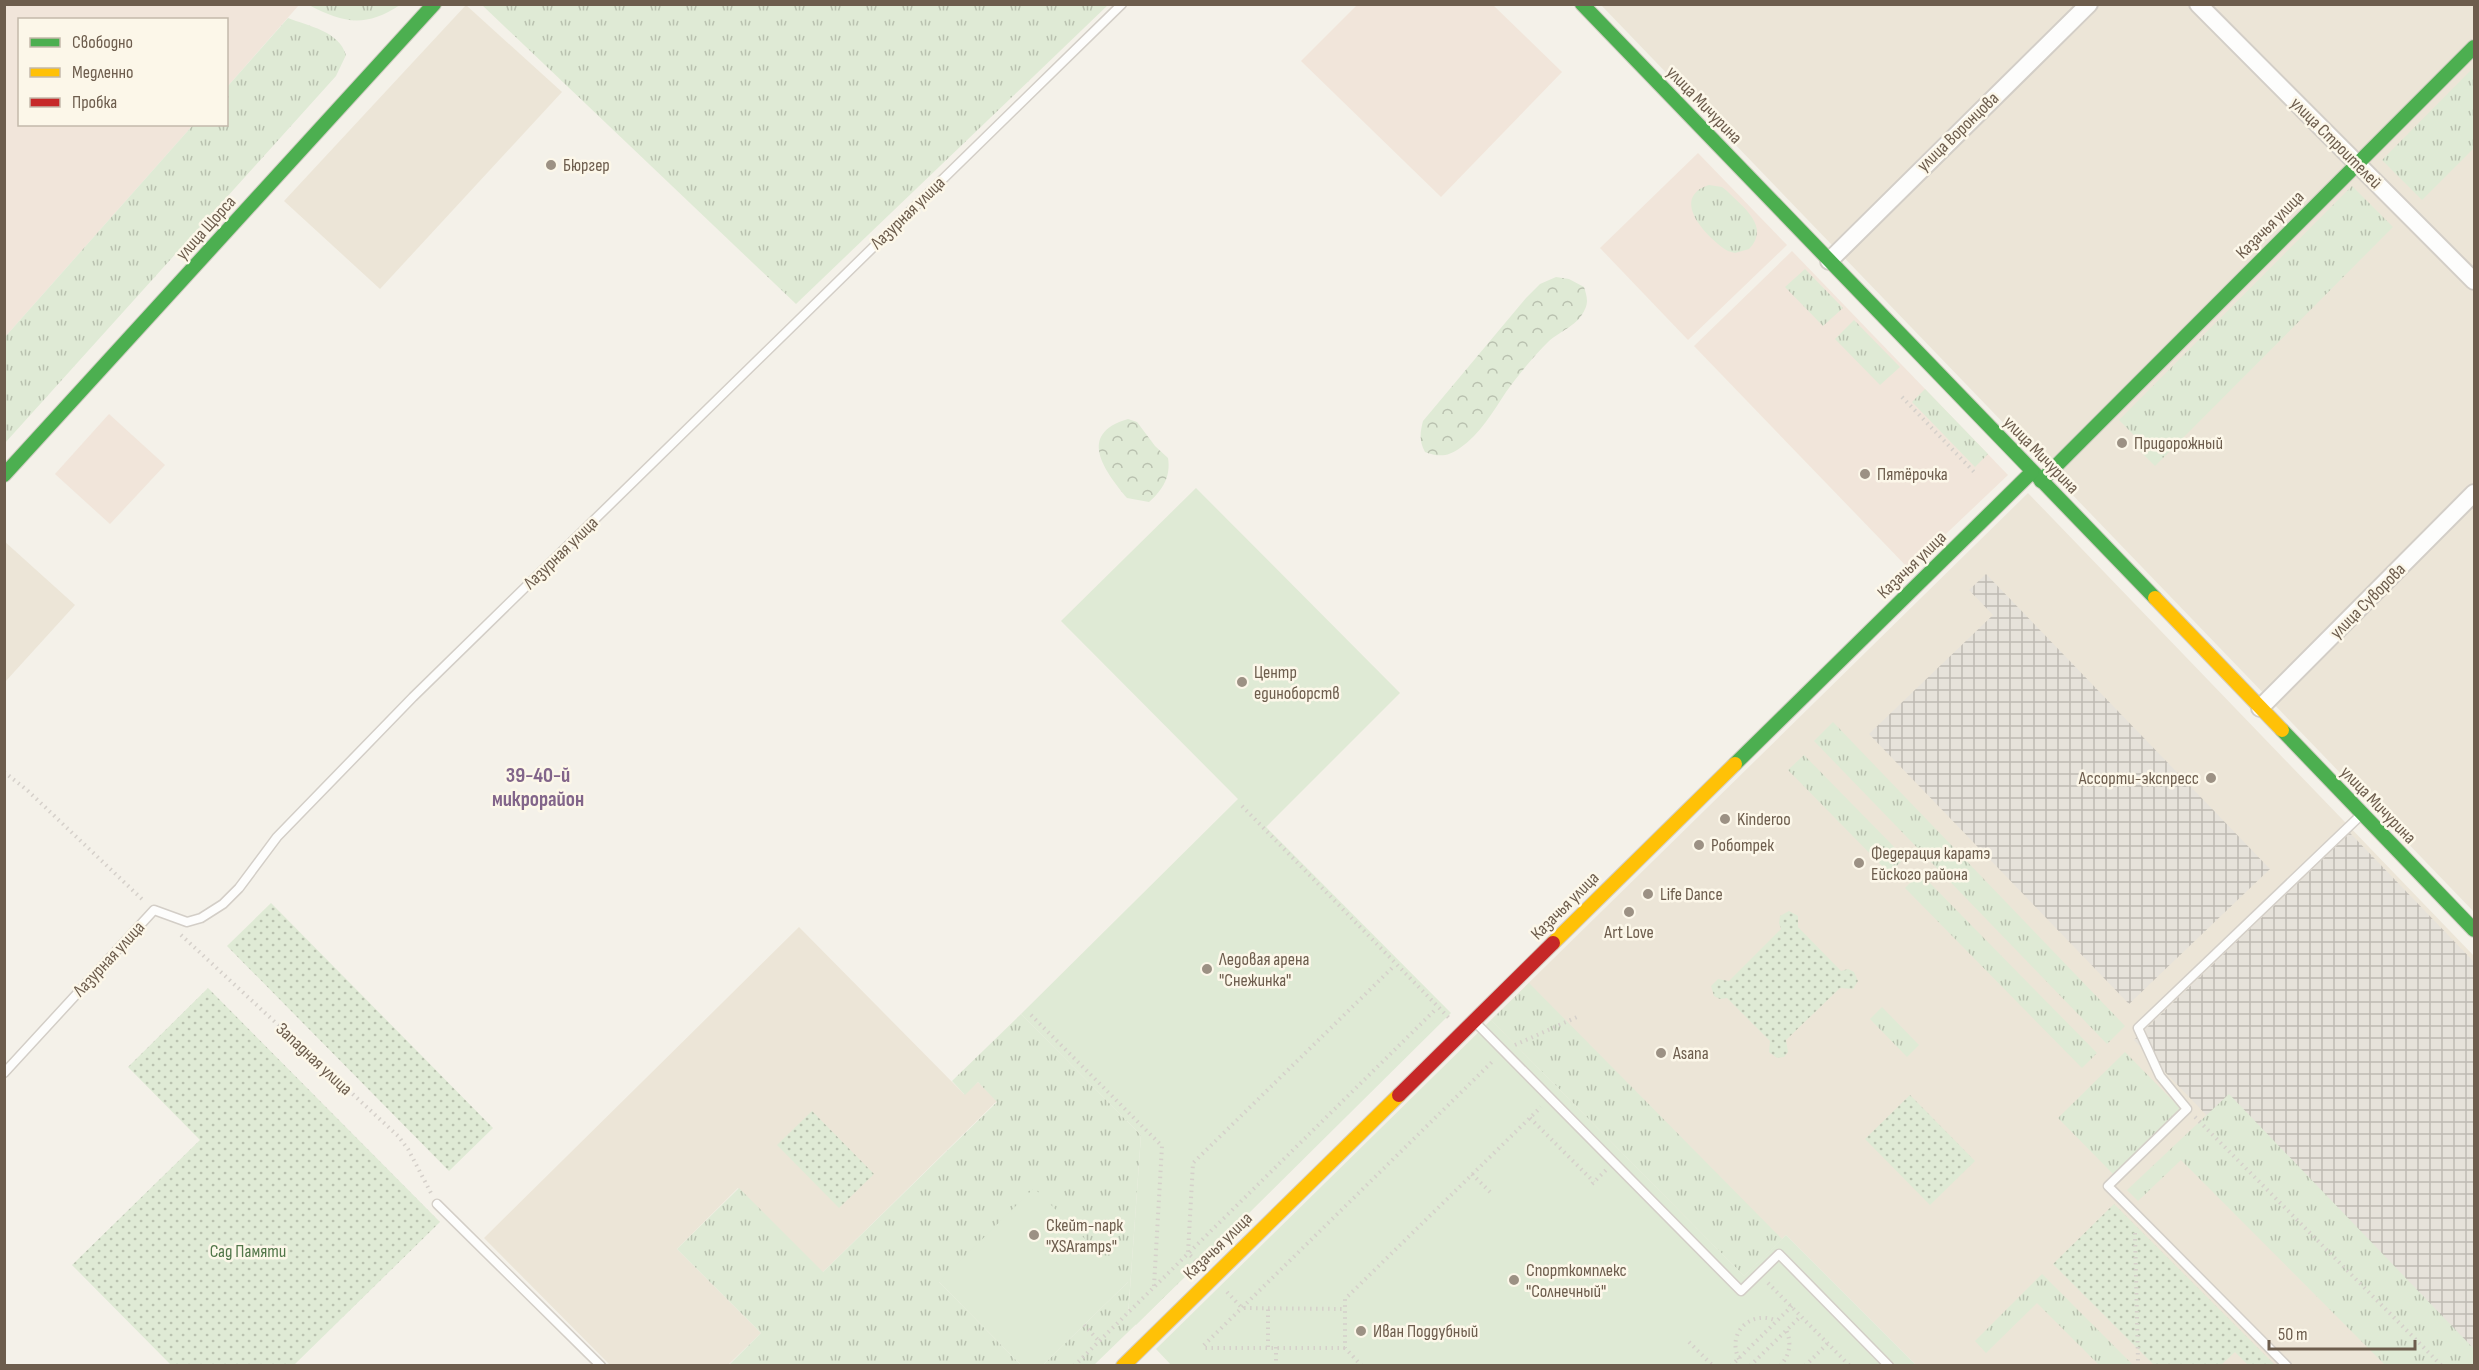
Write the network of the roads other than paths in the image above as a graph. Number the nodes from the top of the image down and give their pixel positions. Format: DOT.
graph roads {
  1 [pos="434,4"];
  2 [pos="1122,4"];
  3 [pos="2089,4"];
  4 [pos="2198,4"];
  5 [pos="1588,7"];
  6 [pos="2475,47"];
  7 [pos="2357,164"];
  8 [pos="1829,261"];
  9 [pos="2475,281"];
  10 [pos="4,475"];
  11 [pos="2037,476"];
  12 [pos="2475,493"];
  13 [pos="2260,708"];
  14 [pos="2362,814"];
  15 [pos="2475,930"];
  16 [pos="1474,1020"];
  17 [pos="4,1072"];
  18 [pos="436,1204"];
  19 [pos="601,1365"];
  20 [pos="1123,1365"];
  21 [pos="1889,1365"];
  22 [pos="2287,1365"];
  1 -- 10 [label="street, улица Щорса"];
  2 -- 17 [label="lane, Лазурная улица"];
  3 -- 8 [label="street, улица Воронцова"];
  4 -- 7 [label="street, улица Строителей"];
  5 -- 8 [label="street, улица Мичурина"];
  6 -- 7 [label="street, Казачья улица"];
  7 -- 9 [label="street, улица Строителей"];
  7 -- 11 [label="street, Казачья улица"];
  8 -- 11 [label="street, улица Мичурина"];
  11 -- 13 [label="street, улица Мичурина"];
  11 -- 16 [label="street, Казачья улица"];
  12 -- 13 [label="street, улица Суворова"];
  13 -- 14 [label="street, улица Мичурина"];
  14 -- 15 [label="street, улица Мичурина"];
  14 -- 22 [label="lane"];
  16 -- 20 [label="street, Казачья улица"];
  16 -- 21 [label="lane"];
  18 -- 19 [label="lane"];
}
